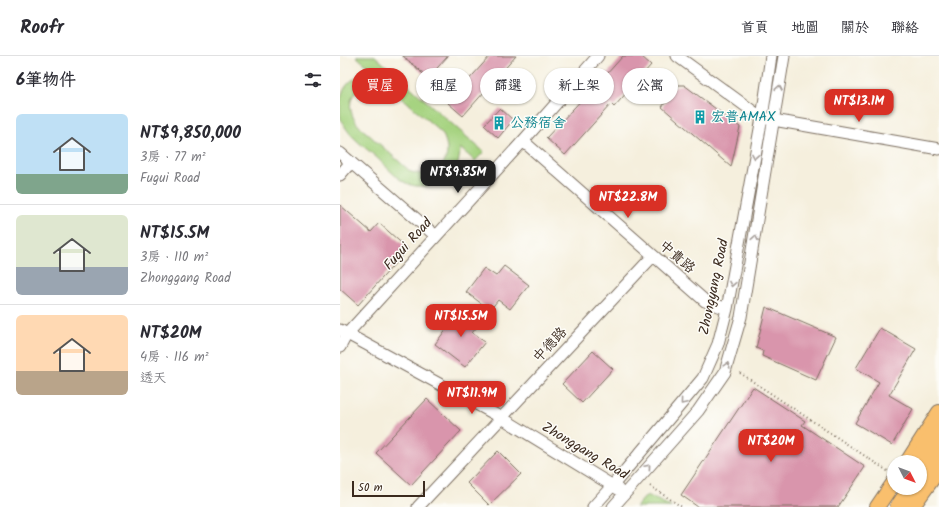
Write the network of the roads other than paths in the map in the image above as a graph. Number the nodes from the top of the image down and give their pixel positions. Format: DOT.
graph roads {
  1 [pos="598,56"];
  2 [pos="677,56"];
  3 [pos="771,56"];
  4 [pos="784,56"];
  5 [pos="762,118"];
  6 [pos="774,120"];
  7 [pos="523,141"];
  8 [pos="939,149"];
  9 [pos="340,153"];
  10 [pos="351,162"];
  11 [pos="340,175"];
  12 [pos="436,236"];
  13 [pos="653,256"];
  14 [pos="727,309"];
  15 [pos="344,332"];
  16 [pos="340,347"];
  17 [pos="939,412"];
  18 [pos="502,418"];
  19 [pos="939,426"];
  20 [pos="939,447"];
  21 [pos="911,455"];
  22 [pos="920,455"];
  23 [pos="927,465"];
  24 [pos="939,468"];
  25 [pos="939,476"];
  26 [pos="613,485"];
  27 [pos="626,493"];
  28 [pos="887,493"];
  29 [pos="890,495"];
  30 [pos="906,495"];
  31 [pos="418,507"];
  32 [pos="593,507"];
  33 [pos="613,507"];
  34 [pos="877,507"];
  35 [pos="886,507"];
  36 [pos="898,507"];
  37 [pos="911,507"];
  38 [pos="917,507"];
  1 -- 7 [label="street, Fugui Road"];
  2 -- 5 [label="street"];
  3 -- 5 [label="street, Zhongyang Road"];
  6 -- 4 [label="street, one-way"];
  5 -- 6 [label="street"];
  5 -- 14 [label="street, Zhongyang Road, one-way"];
  6 -- 8 [label="street"];
  27 -- 6 [label="street, one-way"];
  7 -- 12 [label="street, Fugui Road"];
  7 -- 13 [label="street, 中貴路"];
  9 -- 10 [label="street"];
  10 -- 11 [label="street"];
  10 -- 12 [label="street"];
  12 -- 15 [label="street, Fugui Road"];
  13 -- 14 [label="street, 中貴路"];
  13 -- 18 [label="street, 中德路"];
  14 -- 26 [label="street, Zhongyang Road, one-way"];
  15 -- 16 [label="street, Fugui Road"];
  15 -- 18 [label="street, Zhonggang Road"];
  17 -- 21 [label="main road"];
  18 -- 26 [label="street, Zhonggang Road"];
  18 -- 31 [label="street, 中德路"];
  19 -- 22 [label="highway"];
  20 -- 23 [label="highway"];
  24 -- 37 [label="highway"];
  25 -- 38 [label="main road"];
  26 -- 27 [label="street, Zhonggang Road"];
  26 -- 32 [label="street, Zhongyang Road"];
  27 -- 33 [label="street"];
  28 -- 34 [label="main road"];
  29 -- 35 [label="highway"];
  30 -- 36 [label="highway"];
}
